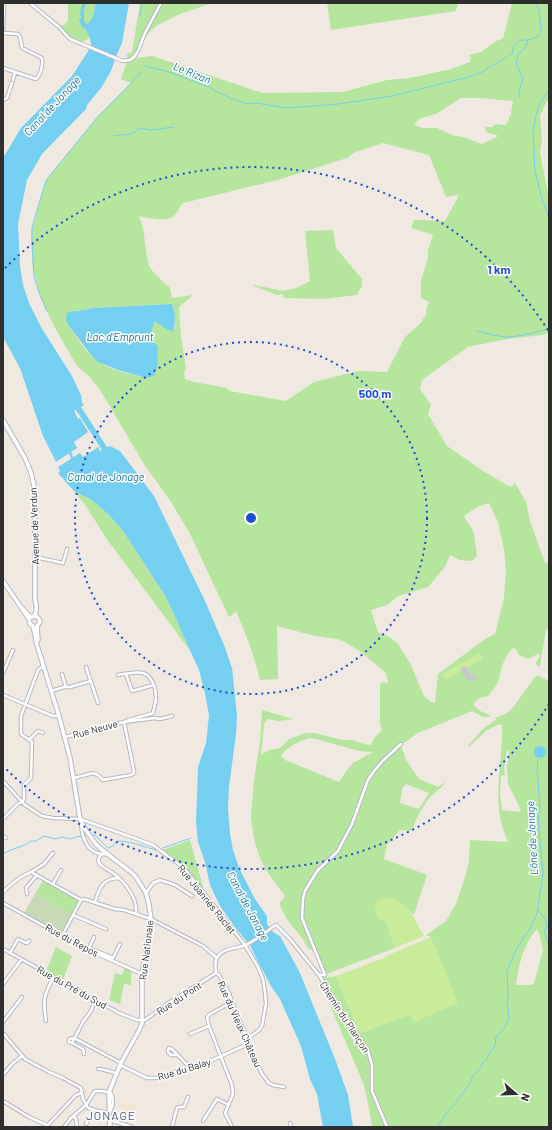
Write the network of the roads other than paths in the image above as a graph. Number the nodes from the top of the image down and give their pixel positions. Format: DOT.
graph roads {
  1 [pos="4,3"];
  2 [pos="30,3"];
  3 [pos="161,3"];
  4 [pos="3,33"];
  5 [pos="3,68"];
  6 [pos="15,72"];
  7 [pos="3,100"];
  8 [pos="3,420"];
  9 [pos="66,549"];
  10 [pos="35,557"];
  11 [pos="3,582"];
  12 [pos="36,592"];
  13 [pos="31,617"];
  14 [pos="38,617"];
  15 [pos="35,626"];
  16 [pos="13,650"];
  17 [pos="42,664"];
  18 [pos="86,667"];
  19 [pos="3,673"];
  20 [pos="62,674"];
  21 [pos="126,674"];
  22 [pos="118,675"];
  23 [pos="91,681"];
  24 [pos="154,685"];
  25 [pos="66,687"];
  26 [pos="51,691"];
  27 [pos="3,695"];
  28 [pos="98,703"];
  29 [pos="25,704"];
  30 [pos="59,716"];
  31 [pos="172,716"];
  32 [pos="124,722"];
  33 [pos="43,733"];
  34 [pos="65,737"];
  35 [pos="29,740"];
  36 [pos="401,744"];
  37 [pos="74,778"];
  38 [pos="3,782"];
  39 [pos="22,802"];
  40 [pos="3,819"];
  41 [pos="81,820"];
  42 [pos="53,853"];
  43 [pos="101,854"];
  44 [pos="108,854"];
  45 [pos="61,870"];
  46 [pos="31,872"];
  47 [pos="37,876"];
  48 [pos="119,878"];
  49 [pos="53,884"];
  50 [pos="3,892"];
  51 [pos="146,893"];
  52 [pos="27,894"];
  53 [pos="192,896"];
  54 [pos="80,900"];
  55 [pos="94,902"];
  56 [pos="3,903"];
  57 [pos="136,913"];
  58 [pos="73,916"];
  59 [pos="151,919"];
  60 [pos="106,928"];
  61 [pos="62,936"];
  62 [pos="94,937"];
  63 [pos="29,941"];
  64 [pos="120,944"];
  65 [pos="245,945"];
  66 [pos="3,949"];
  67 [pos="89,949"];
  68 [pos="10,953"];
  69 [pos="217,958"];
  70 [pos="113,959"];
  71 [pos="21,960"];
  72 [pos="216,973"];
  73 [pos="142,974"];
  74 [pos="319,975"];
  75 [pos="54,977"];
  76 [pos="3,984"];
  77 [pos="22,997"];
  78 [pos="95,1000"];
  79 [pos="232,1002"];
  80 [pos="46,1021"];
  81 [pos="142,1021"];
  82 [pos="3,1022"];
  83 [pos="209,1026"];
  84 [pos="3,1033"];
  85 [pos="190,1034"];
  86 [pos="74,1038"];
  87 [pos="247,1038"];
  88 [pos="248,1044"];
  89 [pos="84,1054"];
  90 [pos="178,1055"];
  91 [pos="22,1056"];
  92 [pos="221,1057"];
  93 [pos="120,1064"];
  94 [pos="189,1068"];
  95 [pos="98,1069"];
  96 [pos="116,1073"];
  97 [pos="3,1075"];
  98 [pos="284,1087"];
  99 [pos="109,1092"];
  100 [pos="82,1093"];
  101 [pos="188,1096"];
  102 [pos="3,1101"];
  103 [pos="86,1105"];
  104 [pos="229,1105"];
  105 [pos="109,1112"];
  106 [pos="73,1116"];
  107 [pos="109,1120"];
  108 [pos="88,1121"];
  109 [pos="203,1121"];
  110 [pos="86,1124"];
  111 [pos="47,1126"];
  112 [pos="64,1127"];
  113 [pos="77,1127"];
  114 [pos="110,1127"];
  115 [pos="132,1127"];
  116 [pos="172,1127"];
  117 [pos="232,1127"];
  118 [pos="387,1127"];
  1 -- 4 [label="street"];
  2 -- 3 [label="street"];
  4 -- 6 [label="street"];
  5 -- 6 [label="street"];
  6 -- 7 [label="street"];
  8 -- 10 [label="main road, Avenue de Verdun"];
  9 -- 10 [label="street"];
  10 -- 12 [label="main road, Avenue de Verdun"];
  11 -- 13 [label="main road"];
  12 -- 13 [label="main road, Avenue de Verdun"];
  12 -- 14 [label="main road, Avenue de Verdun"];
  13 -- 14 [label="main road"];
  13 -- 15 [label="main road"];
  14 -- 15 [label="main road, Avenue de Verdun"];
  15 -- 17 [label="main road, Rue Nationale"];
  16 -- 19 [label="street"];
  17 -- 26 [label="main road, Rue Nationale"];
  17 -- 29 [label="street"];
  18 -- 23 [label="street"];
  20 -- 25 [label="street"];
  21 -- 22 [label="street"];
  21 -- 24 [label="street"];
  21 -- 24 [label="street"];
  23 -- 25 [label="street"];
  23 -- 28 [label="street"];
  24 -- 32 [label="street, Rue Neuve"];
  25 -- 26 [label="street"];
  26 -- 30 [label="main road, Rue Nationale"];
  27 -- 29 [label="street"];
  29 -- 30 [label="street"];
  29 -- 35 [label="street"];
  30 -- 34 [label="main road, Rue Nationale"];
  31 -- 32 [label="street, Rue Neuve"];
  32 -- 34 [label="street, Rue Neuve"];
  32 -- 37 [label="street"];
  33 -- 35 [label="street"];
  34 -- 37 [label="main road, Rue Nationale"];
  35 -- 39 [label="street"];
  36 -- 74 [label="street"];
  37 -- 41 [label="main road, Rue Nationale"];
  38 -- 39 [label="street, Rue Joannès Raclet"];
  39 -- 40 [label="street"];
  39 -- 41 [label="street, Rue Joannès Raclet"];
  41 -- 43 [label="street, Rue Nationale"];
  41 -- 44 [label="main road, Rue Nationale"];
  41 -- 65 [label="street, Rue Joannès Raclet"];
  42 -- 46 [label="street"];
  43 -- 44 [label="street"];
  43 -- 48 [label="street"];
  44 -- 51 [label="main road, Rue Nationale"];
  45 -- 49 [label="street"];
  46 -- 47 [label="street"];
  46 -- 50 [label="street"];
  47 -- 49 [label="street"];
  47 -- 52 [label="street"];
  48 -- 55 [label="street"];
  48 -- 57 [label="street"];
  49 -- 54 [label="street"];
  51 -- 53 [label="street"];
  51 -- 59 [label="main road, Rue Nationale"];
  54 -- 55 [label="street"];
  54 -- 58 [label="street"];
  55 -- 57 [label="street"];
  56 -- 61 [label="street, Rue du Repos"];
  57 -- 59 [label="street"];
  58 -- 60 [label="street"];
  58 -- 61 [label="street"];
  59 -- 69 [label="street"];
  59 -- 73 [label="main road, Rue Nationale"];
  61 -- 67 [label="street, Rue du Repos"];
  62 -- 67 [label="street"];
  63 -- 68 [label="street"];
  64 -- 70 [label="street"];
  65 -- 69 [label="street"];
  65 -- 74 [label="street, Chemin du Plançon"];
  65 -- 87 [label="street, Rue Joannès Raclet"];
  66 -- 68 [label="street, Rue du Pré du Sud"];
  67 -- 70 [label="street, Rue du Repos"];
  68 -- 71 [label="street, Rue du Pré du Sud"];
  69 -- 72 [label="street"];
  70 -- 73 [label="street"];
  71 -- 75 [label="street, Rue du Pré du Sud"];
  71 -- 76 [label="street"];
  72 -- 79 [label="street, Rue du Vieux Château"];
  72 -- 81 [label="street, Rue du Pont"];
  73 -- 81 [label="main road, Rue Nationale"];
  74 -- 118 [label="street, Chemin du Plançon"];
  75 -- 78 [label="street, Rue du Pré du Sud"];
  75 -- 80 [label="street"];
  77 -- 82 [label="street"];
  78 -- 81 [label="street, Rue du Pré du Sud"];
  78 -- 86 [label="street"];
  79 -- 83 [label="street"];
  79 -- 87 [label="street, Rue du Vieux Château"];
  81 -- 93 [label="main road, Rue Nationale"];
  83 -- 85 [label="street"];
  83 -- 92 [label="street"];
  84 -- 91 [label="street"];
  86 -- 89 [label="street"];
  86 -- 93 [label="street, Rue du Balay"];
  87 -- 88 [label="street, Rue du Vieux Château"];
  88 -- 92 [label="street, Rue du Balay"];
  88 -- 98 [label="street, Rue du Vieux Château"];
  90 -- 94 [label="street"];
  91 -- 97 [label="street"];
  91 -- 100 [label="street"];
  92 -- 94 [label="street, Rue du Balay"];
  92 -- 104 [label="street"];
  93 -- 94 [label="street, Rue du Balay"];
  93 -- 96 [label="main road, Rue Nationale"];
  95 -- 96 [label="street"];
  96 -- 99 [label="main road, Rue Nationale"];
  99 -- 103 [label="street"];
  99 -- 105 [label="main road, Rue Nationale"];
  100 -- 103 [label="street"];
  100 -- 111 [label="street"];
  101 -- 116 [label="street"];
  102 -- 111 [label="street"];
  103 -- 105 [label="street"];
  103 -- 106 [label="street"];
  104 -- 109 [label="street"];
  104 -- 117 [label="street"];
  105 -- 107 [label="main road, Rue Nationale"];
  106 -- 112 [label="street"];
  106 -- 113 [label="street"];
  107 -- 114 [label="main road, Rue Nationale"];
  107 -- 115 [label="street"];
  108 -- 110 [label="street"];
}
